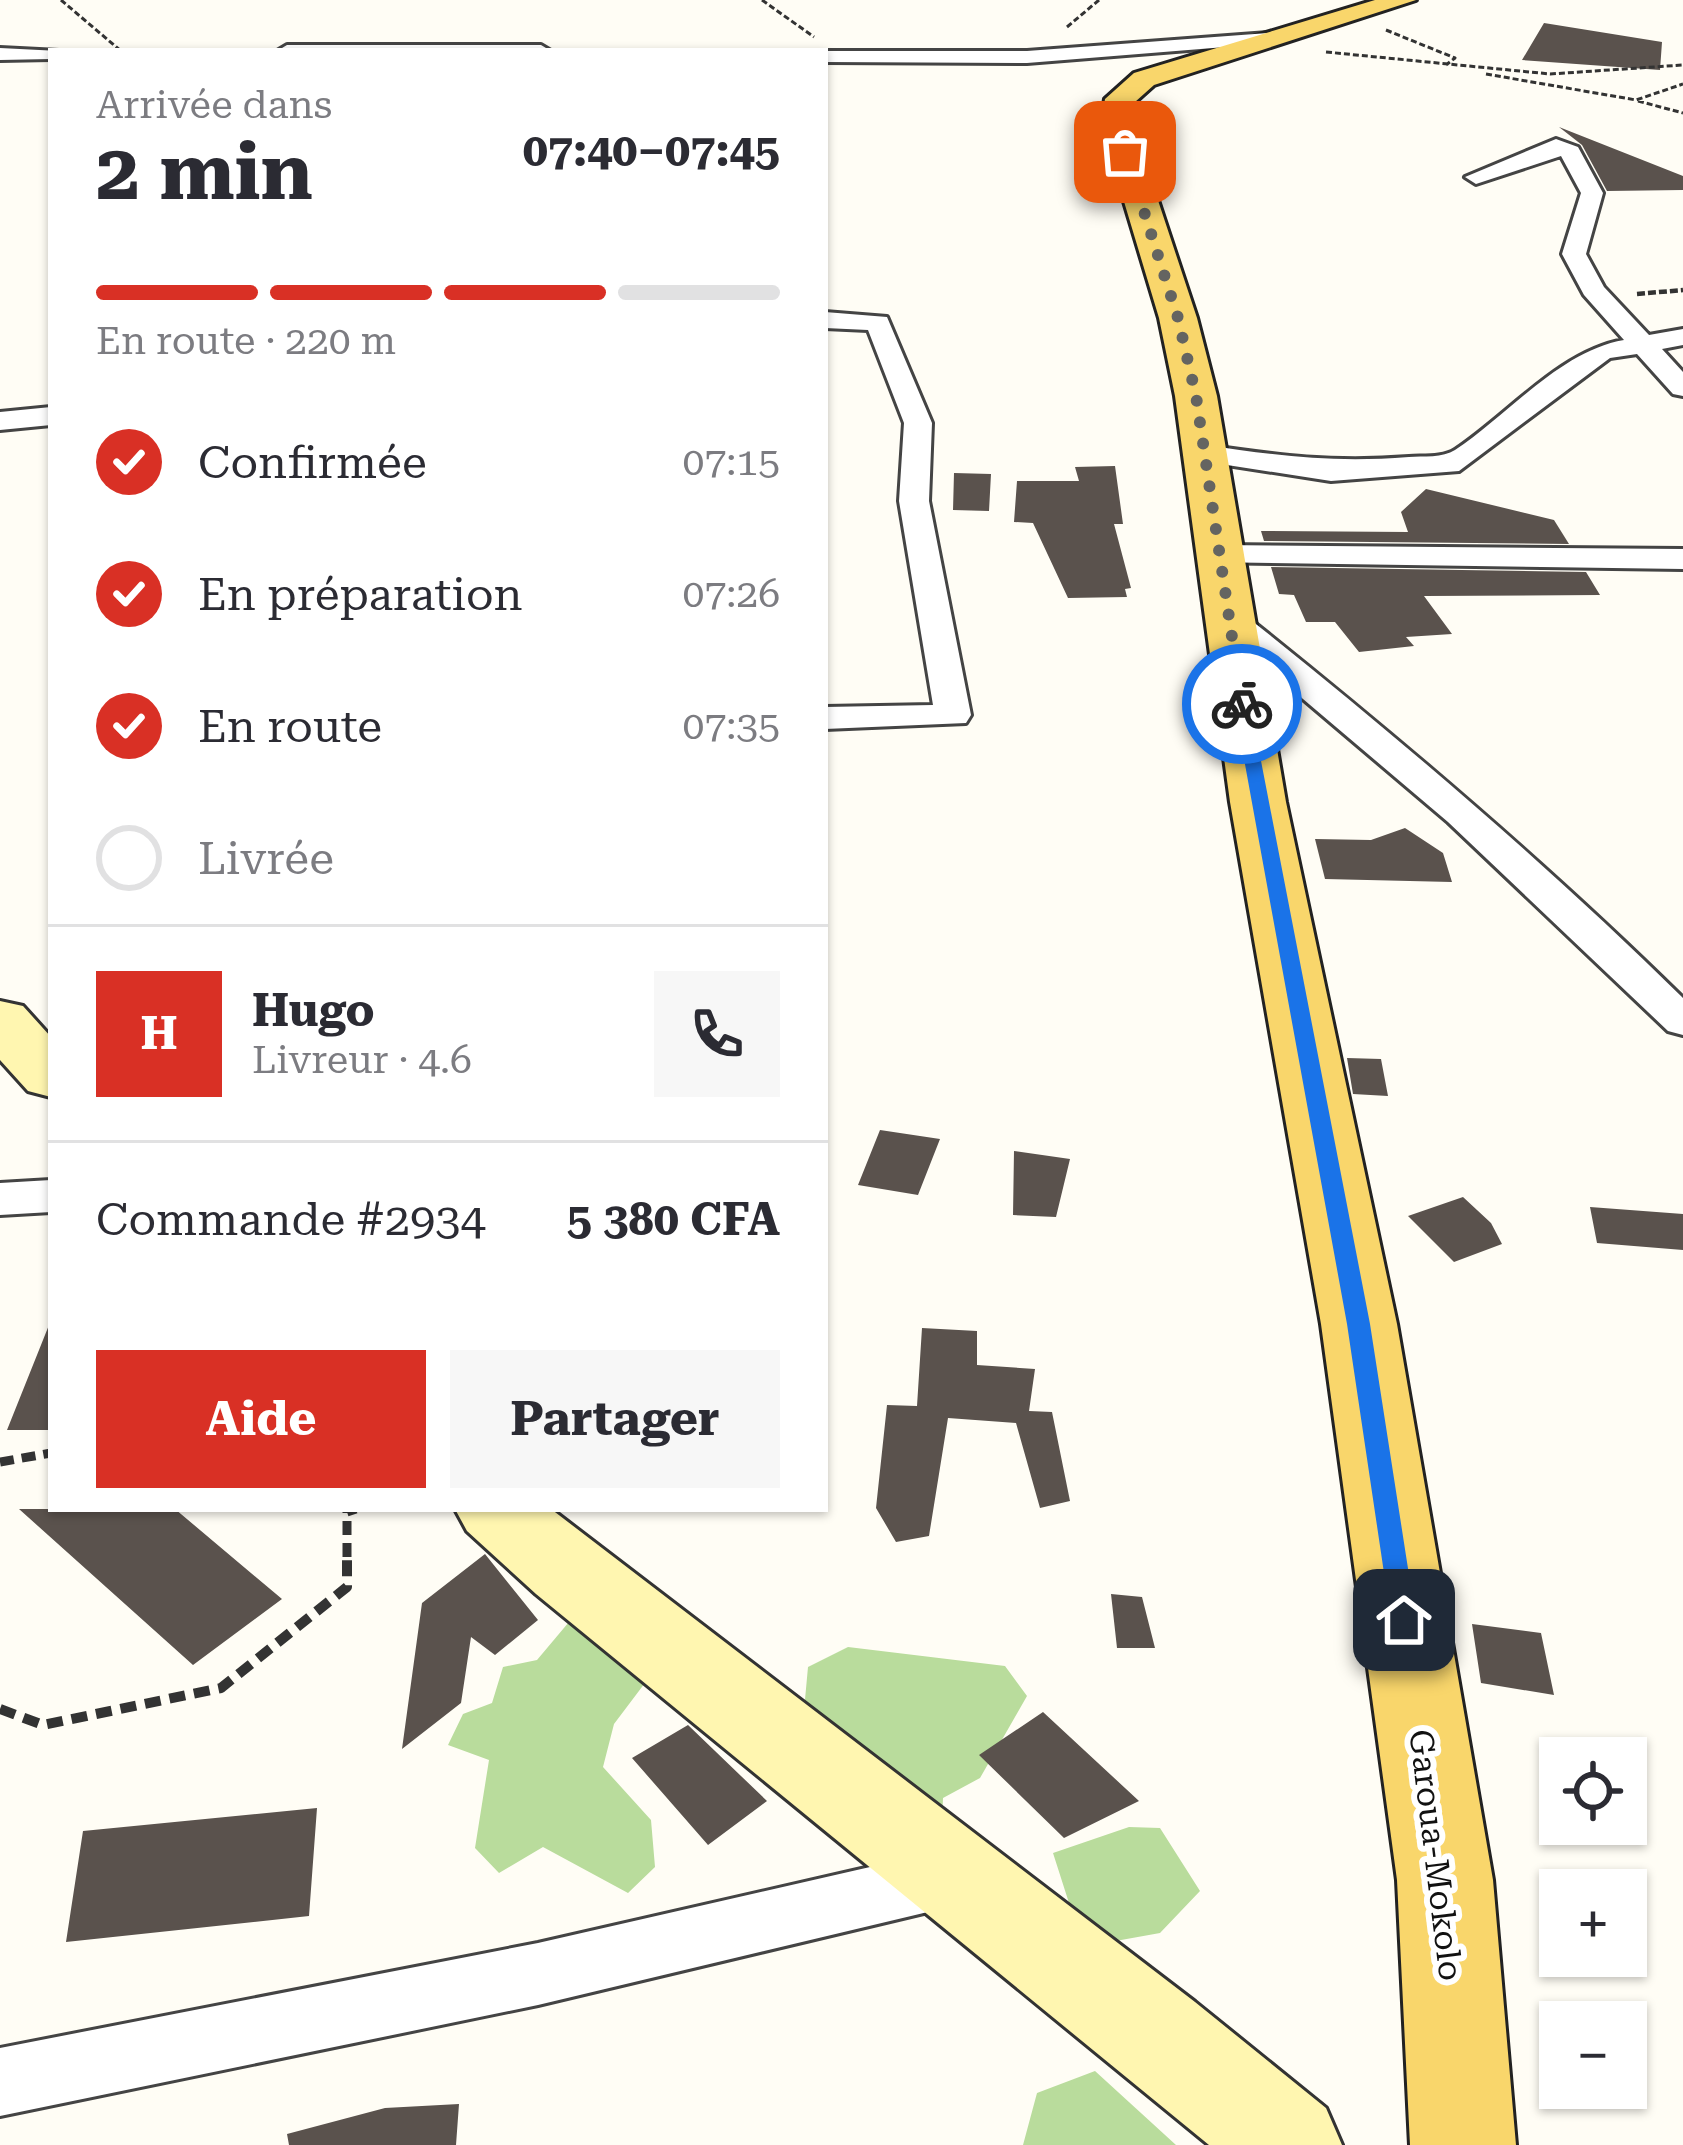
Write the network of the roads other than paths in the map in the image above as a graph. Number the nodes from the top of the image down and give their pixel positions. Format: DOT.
graph roads {
  1 [pos="1382,6"];
  2 [pos="1268,39"];
  3 [pos="48,53"];
  4 [pos="0,54"];
  5 [pos="828,56"];
  6 [pos="1476,177"];
  7 [pos="828,320"];
  8 [pos="1683,337"];
  9 [pos="1645,341"];
  10 [pos="1683,388"];
  11 [pos="48,416"];
  12 [pos="0,421"];
  13 [pos="1204,454"];
  14 [pos="1219,555"];
  15 [pos="1683,560"];
  16 [pos="1228,619"];
  17 [pos="828,718"];
  18 [pos="0,1020"];
  19 [pos="1683,1022"];
  20 [pos="48,1074"];
  21 [pos="48,1196"];
  22 [pos="0,1199"];
  23 [pos="499,1512"];
  24 [pos="956,1876"];
  25 [pos="0,2082"];
  26 [pos="1289,2145"];
  27 [pos="1463,2145"];
  1 -- 2 [label="main road, Garoua-Mokolo"];
  2 -- 5 [label="street"];
  2 -- 13 [label="main road, Garoua-Mokolo"];
  3 -- 4 [label="street"];
  6 -- 9 [label="street"];
  7 -- 17 [label="street"];
  8 -- 9 [label="street"];
  9 -- 10 [label="street"];
  9 -- 13 [label="street"];
  11 -- 12 [label="street"];
  13 -- 14 [label="main road, Garoua-Mokolo"];
  14 -- 15 [label="street"];
  14 -- 16 [label="main road, Garoua-Mokolo"];
  16 -- 19 [label="street"];
  16 -- 27 [label="main road, Garoua-Mokolo"];
  18 -- 20 [label="main road"];
  21 -- 22 [label="street"];
  23 -- 24 [label="main road"];
  24 -- 25 [label="street"];
  24 -- 26 [label="main road"];
}
